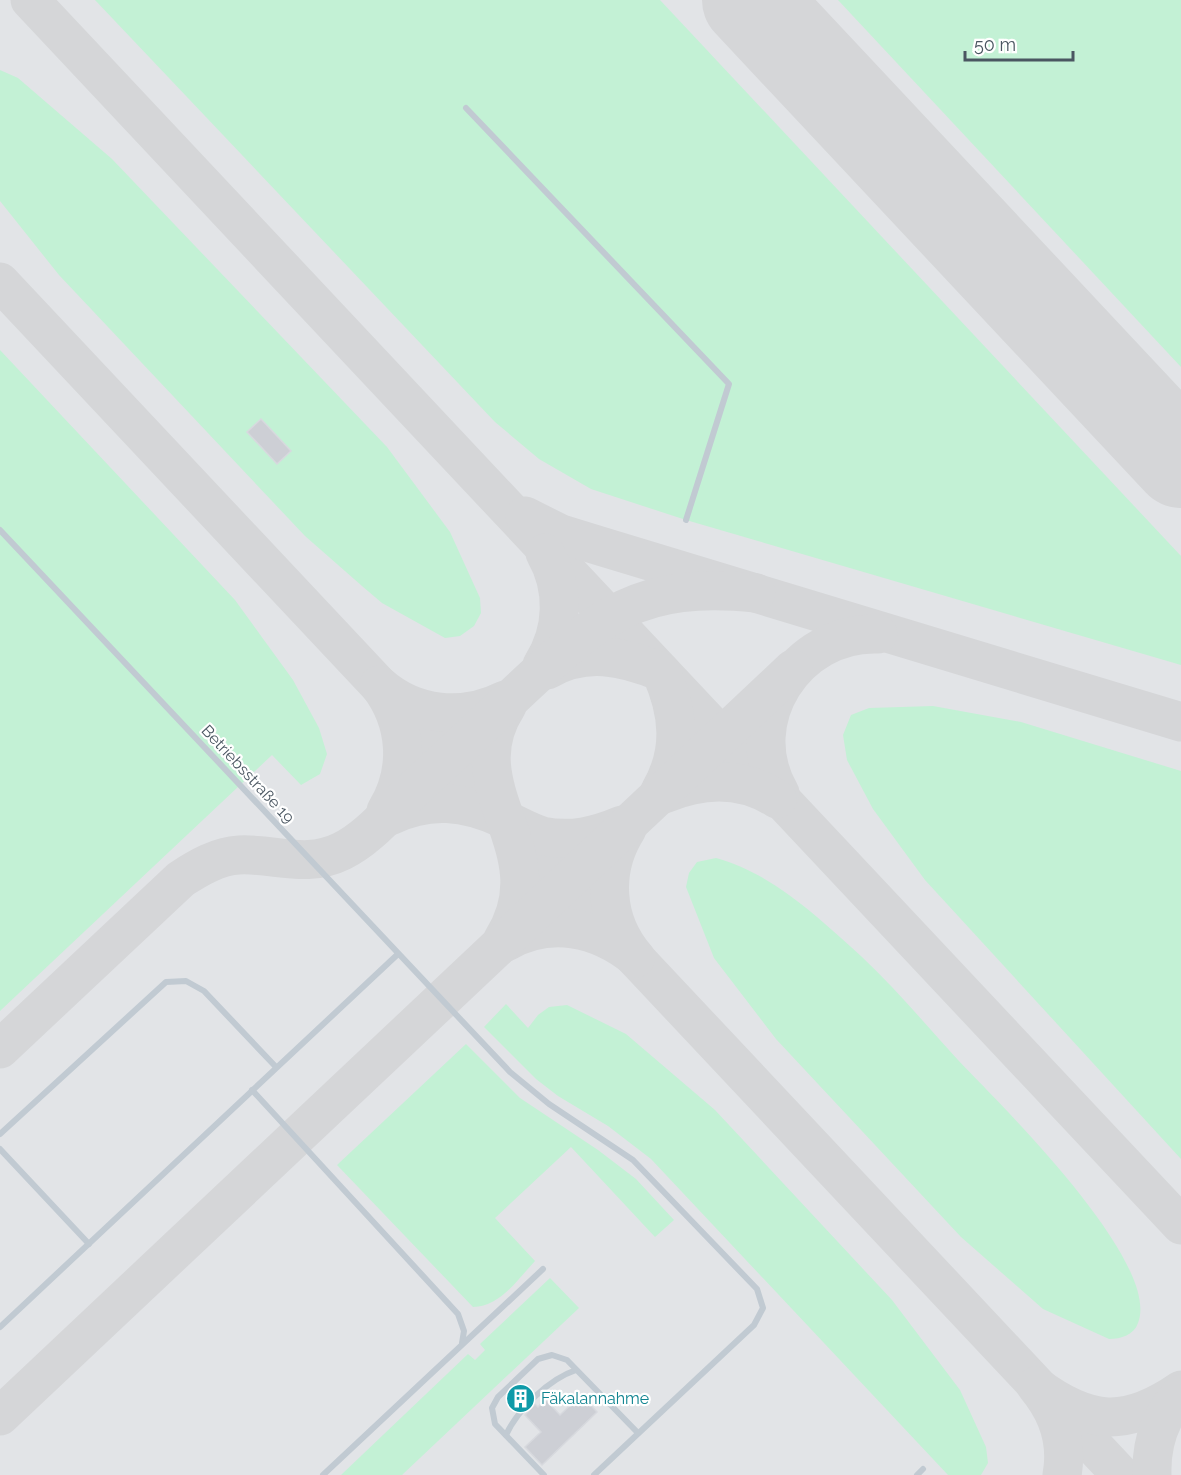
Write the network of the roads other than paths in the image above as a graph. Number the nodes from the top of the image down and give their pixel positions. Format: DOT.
graph roads {
  1 [pos="466,108"];
  2 [pos="686,520"];
  3 [pos="0,530"];
  4 [pos="398,954"];
  5 [pos="276,1067"];
  6 [pos="252,1090"];
  7 [pos="0,1134"];
  8 [pos="0,1149"];
  9 [pos="89,1244"];
  10 [pos="543,1269"];
  11 [pos="0,1327"];
  12 [pos="462,1343"];
  13 [pos="576,1370"];
  14 [pos="638,1433"];
  15 [pos="506,1436"];
  16 [pos="923,1469"];
  17 [pos="323,1475"];
  18 [pos="544,1475"];
  19 [pos="594,1475"];
  20 [pos="917,1475"];
  1 -- 2 [label="lane"];
  3 -- 4 [label="lane, Betriebsstraße 19"];
  4 -- 5 [label="lane"];
  4 -- 14 [label="lane, Betriebsstraße 19"];
  5 -- 6 [label="lane"];
  5 -- 7 [label="lane"];
  6 -- 9 [label="lane"];
  6 -- 12 [label="lane"];
  8 -- 9 [label="lane"];
  9 -- 11 [label="lane"];
  10 -- 12 [label="lane"];
  12 -- 17 [label="lane"];
  13 -- 14 [label="lane"];
  13 -- 15 [label="lane"];
  13 -- 15 [label="lane"];
  14 -- 19 [label="lane"];
  15 -- 18 [label="lane"];
  16 -- 20 [label="lane"];
}
